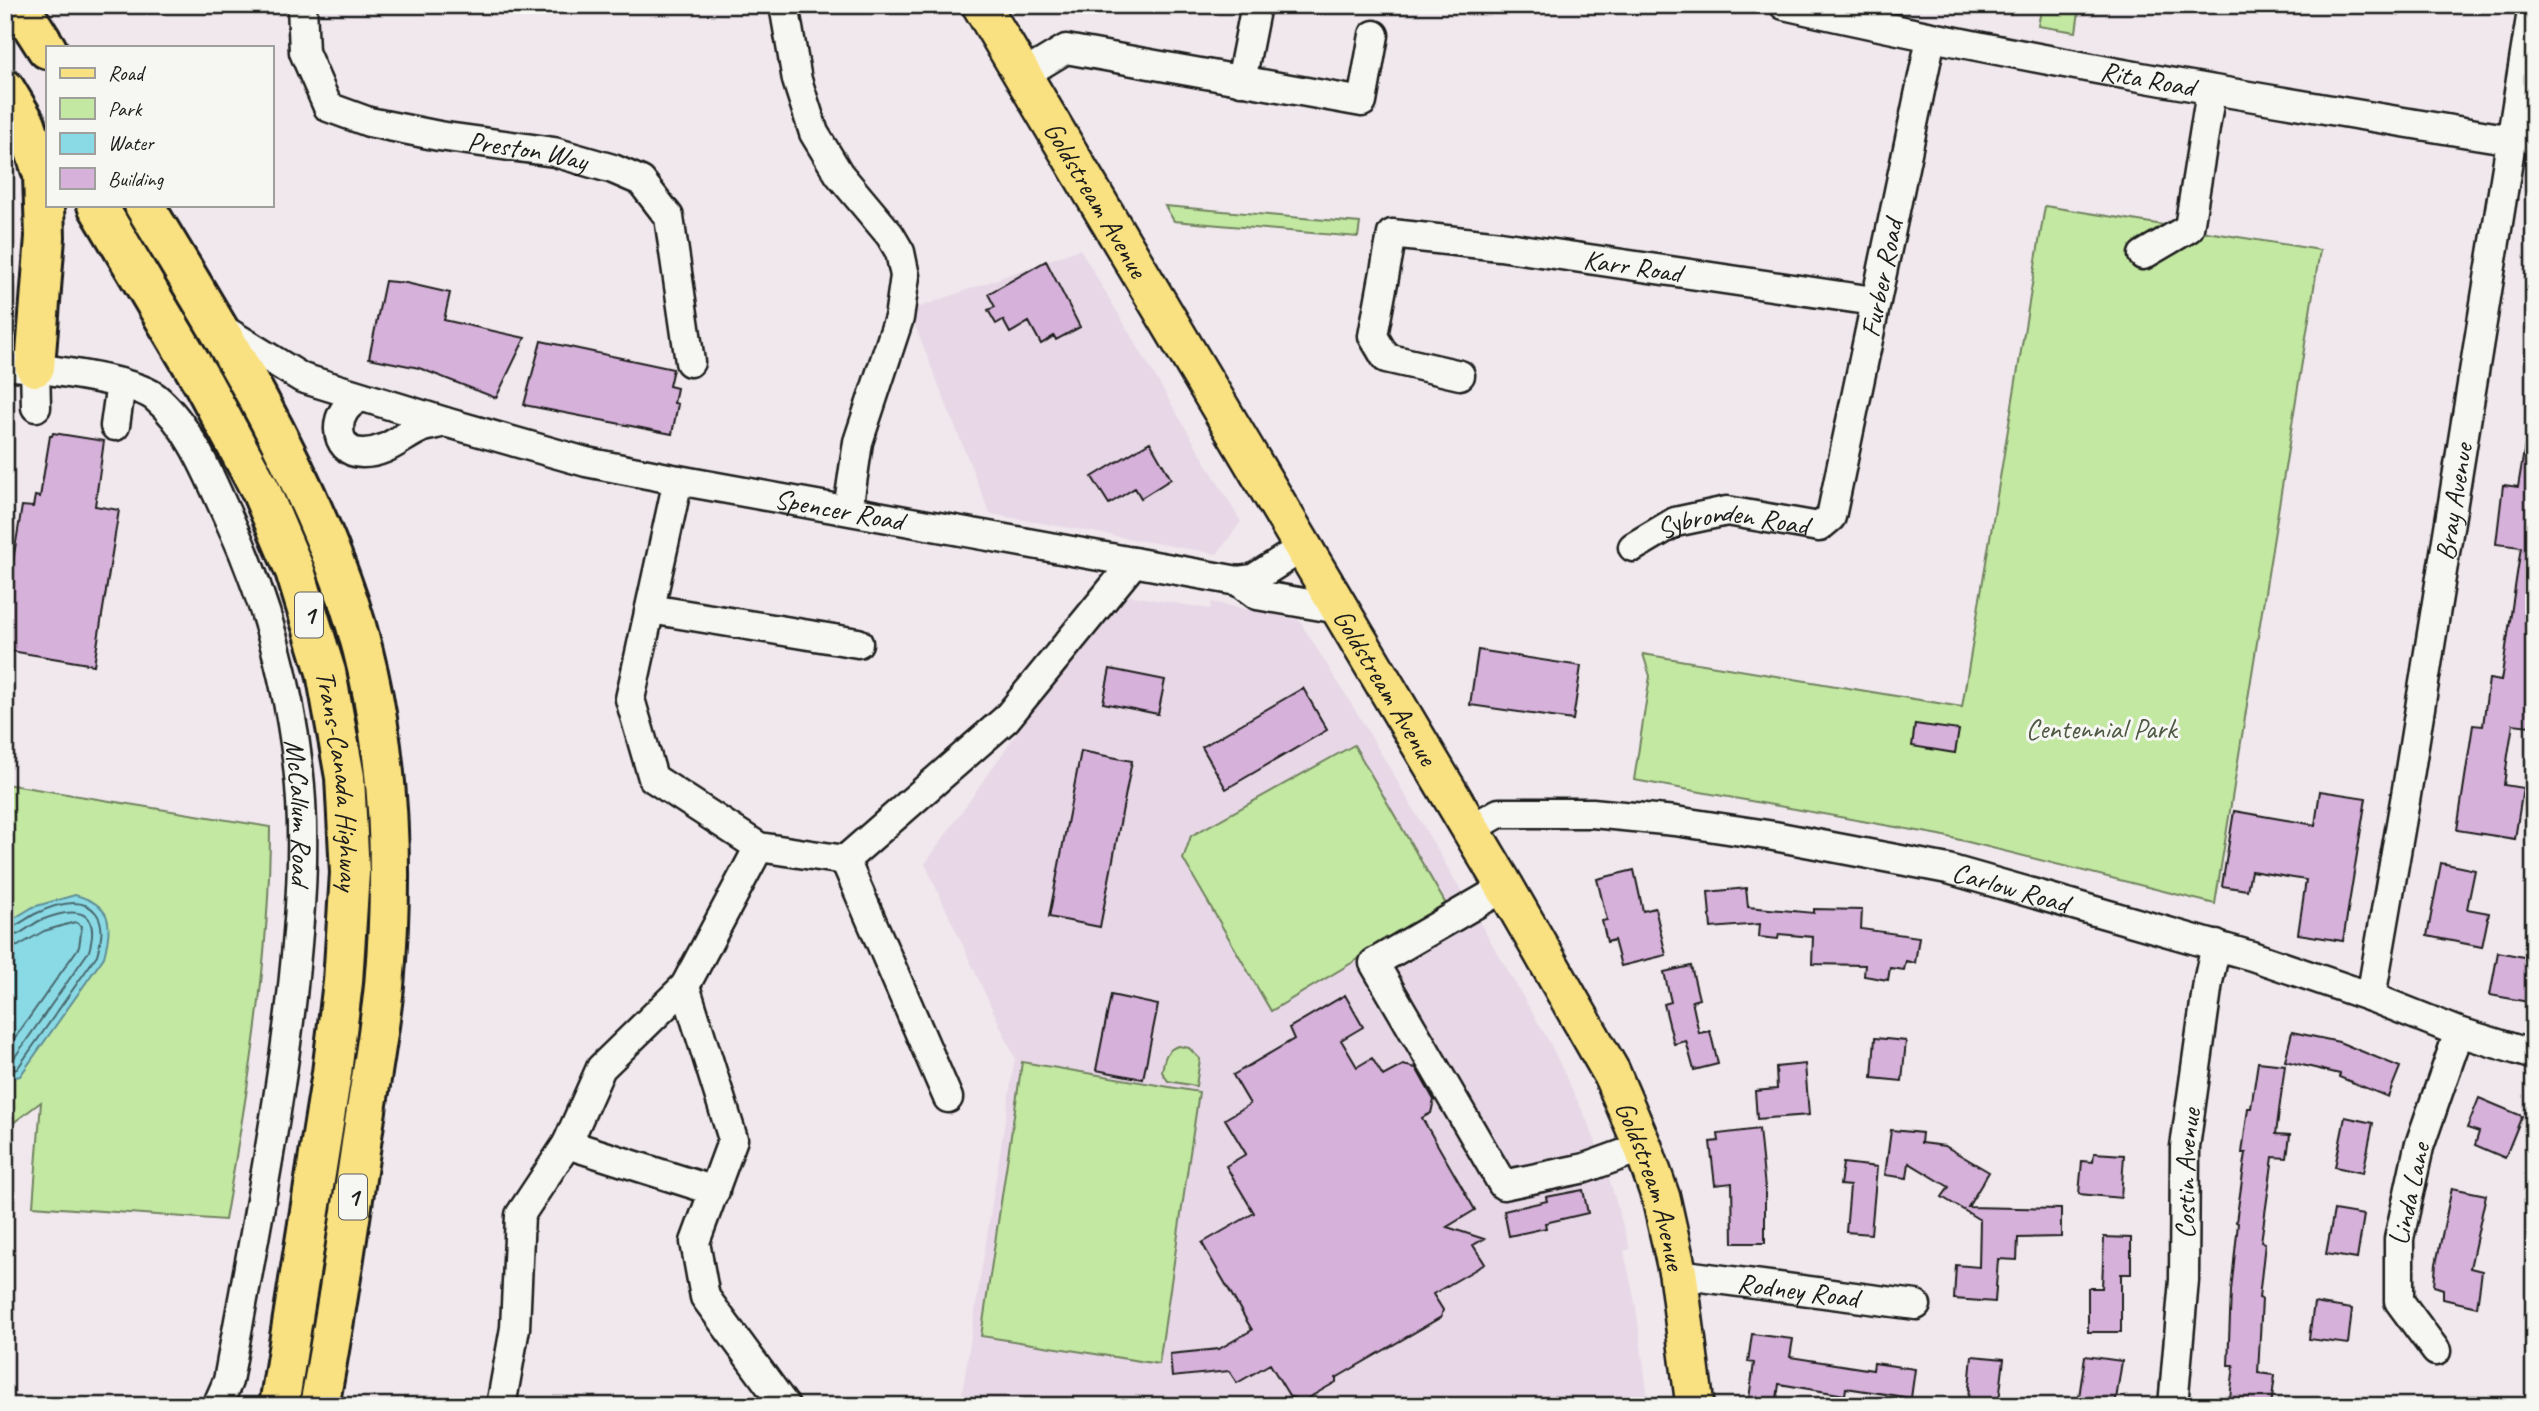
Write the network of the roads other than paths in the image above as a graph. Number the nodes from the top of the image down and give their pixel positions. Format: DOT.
graph roads {
  1 [pos="19,5"];
  2 [pos="302,5"];
  3 [pos="784,5"];
  4 [pos="981,5"];
  5 [pos="1256,5"];
  6 [pos="1784,5"];
  7 [pos="2533,5"];
  8 [pos="1374,35"];
  9 [pos="1931,38"];
  10 [pos="46,48"];
  11 [pos="5,57"];
  12 [pos="1023,75"];
  13 [pos="1241,80"];
  14 [pos="5,89"];
  15 [pos="2211,91"];
  16 [pos="46,122"];
  17 [pos="2512,140"];
  18 [pos="98,206"];
  19 [pos="145,206"];
  20 [pos="2143,255"];
  21 [pos="1874,301"];
  22 [pos="216,325"];
  23 [pos="690,362"];
  24 [pos="20,366"];
  25 [pos="1460,375"];
  26 [pos="121,383"];
  27 [pos="363,397"];
  28 [pos="36,407"];
  29 [pos="445,422"];
  30 [pos="115,426"];
  31 [pos="678,480"];
  32 [pos="848,510"];
  33 [pos="1831,517"];
  34 [pos="1303,547"];
  35 [pos="1633,547"];
  36 [pos="1133,562"];
  37 [pos="1238,581"];
  38 [pos="650,609"];
  39 [pos="1339,609"];
  40 [pos="858,643"];
  41 [pos="1471,829"];
  42 [pos="759,847"];
  43 [pos="845,860"];
  44 [pos="1505,887"];
  45 [pos="2216,945"];
  46 [pos="685,986"];
  47 [pos="383,988"];
  48 [pos="2371,998"];
  49 [pos="2459,1032"];
  50 [pos="2534,1055"];
  51 [pos="332,1073"];
  52 [pos="948,1098"];
  53 [pos="567,1144"];
  54 [pos="1643,1147"];
  55 [pos="715,1191"];
  56 [pos="1678,1274"];
  57 [pos="1916,1305"];
  58 [pos="2436,1351"];
  59 [pos="217,1406"];
  60 [pos="256,1406"];
  61 [pos="279,1406"];
  62 [pos="319,1406"];
  63 [pos="335,1406"];
  64 [pos="500,1406"];
  65 [pos="785,1406"];
  66 [pos="1695,1406"];
  67 [pos="2173,1406"];
  1 -- 10 [label="highway"];
  2 -- 23 [label="street, Preston Way"];
  3 -- 32 [label="street"];
  4 -- 12 [label="main road, Goldstream Avenue"];
  5 -- 13 [label="street"];
  6 -- 9 [label="street, Rita Road"];
  7 -- 17 [label="street, Bray Avenue"];
  8 -- 13 [label="street"];
  9 -- 15 [label="street, Rita Road"];
  9 -- 21 [label="street, Furber Road"];
  11 -- 16 [label="highway"];
  12 -- 13 [label="street"];
  12 -- 34 [label="main road, Goldstream Avenue"];
  14 -- 24 [label="highway"];
  15 -- 17 [label="street, Rita Road"];
  15 -- 20 [label="street"];
  17 -- 48 [label="street, Bray Avenue"];
  18 -- 51 [label="highway, Trans-Canada Highway / 1"];
  19 -- 22 [label="highway, Trans-Canada Highway / 1"];
  21 -- 25 [label="street, Karr Road"];
  21 -- 33 [label="street, Furber Road"];
  22 -- 27 [label="street, Spencer Road"];
  22 -- 47 [label="highway, Trans-Canada Highway / 1"];
  24 -- 26 [label="street, McCallum Road"];
  24 -- 28 [label="street"];
  26 -- 30 [label="street"];
  26 -- 59 [label="street, McCallum Road"];
  27 -- 29 [label="street, Spencer Road"];
  27 -- 29 [label="street"];
  29 -- 31 [label="street, Spencer Road"];
  31 -- 32 [label="street, Spencer Road"];
  31 -- 38 [label="street"];
  32 -- 36 [label="street, Spencer Road"];
  33 -- 35 [label="street, Sybronden Road"];
  34 -- 37 [label="street"];
  34 -- 39 [label="main road, Goldstream Avenue"];
  36 -- 37 [label="street, Spencer Road"];
  36 -- 43 [label="street"];
  37 -- 39 [label="street, Spencer Road"];
  38 -- 40 [label="street"];
  38 -- 42 [label="street"];
  39 -- 41 [label="main road, Goldstream Avenue"];
  41 -- 44 [label="main road, Goldstream Avenue"];
  41 -- 45 [label="street, Carlow Road"];
  42 -- 43 [label="street"];
  42 -- 46 [label="street"];
  43 -- 52 [label="street"];
  44 -- 54 [label="main road, Goldstream Avenue"];
  44 -- 54 [label="street"];
  45 -- 48 [label="street, Carlow Road"];
  45 -- 67 [label="street, Costin Avenue"];
  46 -- 53 [label="street"];
  46 -- 55 [label="street"];
  47 -- 62 [label="highway, Trans-Canada Highway / 1"];
  47 -- 63 [label="highway"];
  48 -- 49 [label="street, Carlow Road"];
  49 -- 50 [label="street, Carlow Road"];
  49 -- 58 [label="street, Linda Lane"];
  51 -- 60 [label="highway"];
  51 -- 61 [label="highway, Trans-Canada Highway / 1"];
  53 -- 55 [label="street"];
  53 -- 64 [label="street"];
  54 -- 56 [label="main road, Goldstream Avenue"];
  55 -- 65 [label="street"];
  56 -- 57 [label="street, Rodney Road"];
  56 -- 66 [label="main road, Goldstream Avenue"];
}
